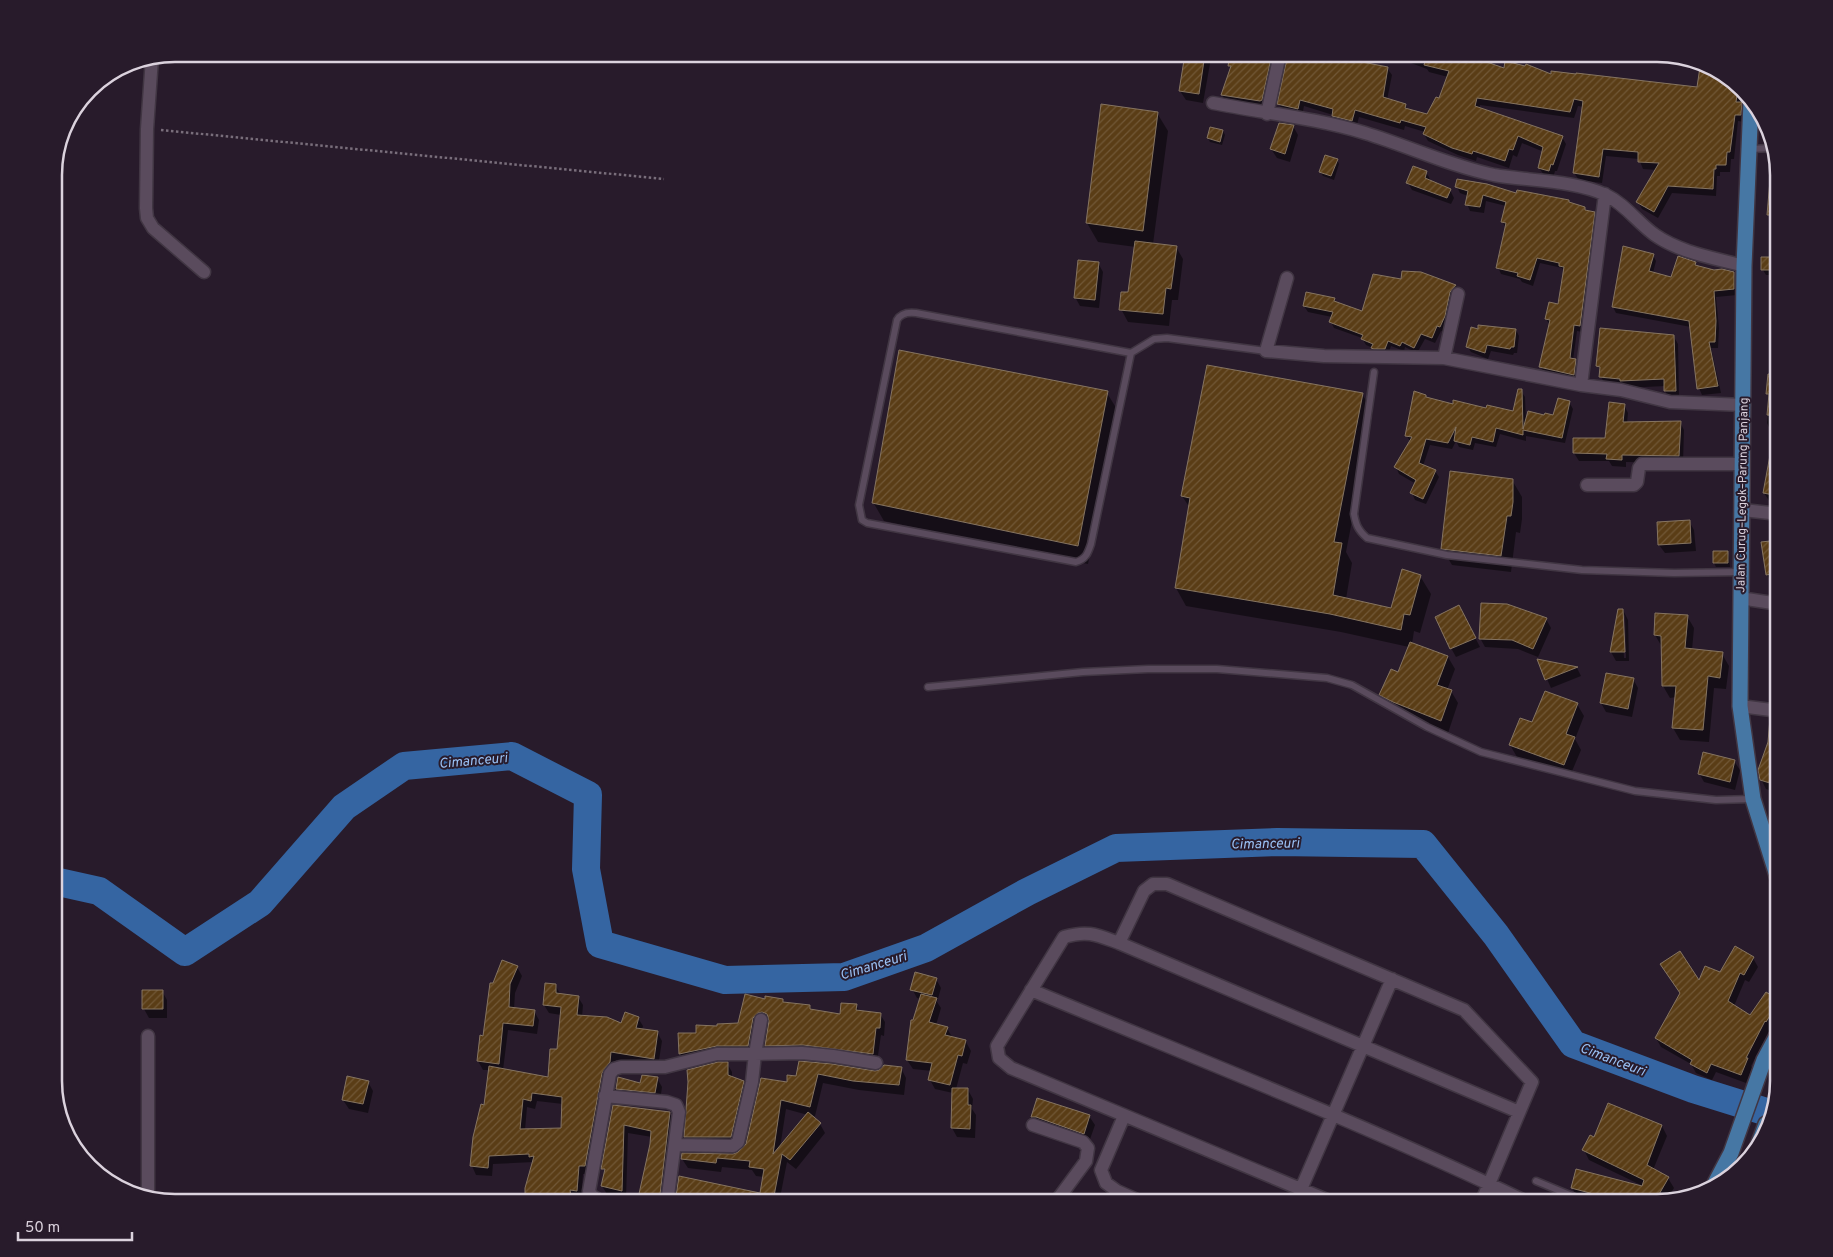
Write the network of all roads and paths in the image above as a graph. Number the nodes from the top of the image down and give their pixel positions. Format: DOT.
graph roads {
  1 [pos="1278,62"];
  2 [pos="151,66"];
  3 [pos="1213,104"];
  4 [pos="1751,113"];
  5 [pos="1267,114"];
  6 [pos="147,128"];
  7 [pos="1767,148"];
  8 [pos="1750,149"];
  9 [pos="664,179"];
  10 [pos="1605,194"];
  11 [pos="1744,266"];
  12 [pos="204,272"];
  13 [pos="1287,278"];
  14 [pos="1458,294"];
  15 [pos="1266,351"];
  16 [pos="1131,353"];
  17 [pos="1444,358"];
  18 [pos="1374,372"];
  19 [pos="1581,385"];
  20 [pos="1744,405"];
  21 [pos="1742,464"];
  22 [pos="1588,485"];
  23 [pos="1743,510"];
  24 [pos="1770,513"];
  25 [pos="1740,572"];
  26 [pos="1740,598"];
  27 [pos="1770,603"];
  28 [pos="928,687"];
  29 [pos="1740,706"];
  30 [pos="1770,711"];
  31 [pos="1753,799"];
  32 [pos="1770,853"];
  33 [pos="1119,943"];
  34 [pos="1392,979"];
  35 [pos="1031,990"];
  36 [pos="761,1020"];
  37 [pos="148,1036"];
  38 [pos="1363,1046"];
  39 [pos="1770,1049"];
  40 [pos="755,1054"];
  41 [pos="876,1063"];
  42 [pos="605,1096"];
  43 [pos="1519,1112"];
  44 [pos="1124,1116"];
  45 [pos="1333,1116"];
  46 [pos="1033,1125"];
  47 [pos="675,1145"];
  48 [pos="1719,1176"];
  49 [pos="1536,1181"];
  50 [pos="1489,1184"];
  51 [pos="1301,1190"];
  52 [pos="148,1191"];
  53 [pos="591,1194"];
  54 [pos="667,1194"];
  55 [pos="1062,1194"];
  56 [pos="1123,1194"];
  57 [pos="1299,1194"];
  58 [pos="1311,1194"];
  59 [pos="1485,1194"];
  60 [pos="1511,1194"];
  61 [pos="1567,1194"];
  1 -- 5 [label="street"];
  2 -- 6 [label="street"];
  3 -- 5 [label="street"];
  4 -- 8 [label="main road, Jalan Curug–Legok–Parung Panjang"];
  5 -- 10 [label="street"];
  6 -- 9 [label="path"];
  6 -- 12 [label="street"];
  7 -- 8 [label="lane"];
  8 -- 11 [label="main road, Jalan Curug–Legok–Parung Panjang"];
  10 -- 11 [label="street"];
  10 -- 19 [label="street"];
  11 -- 20 [label="main road, Jalan Curug–Legok–Parung Panjang"];
  13 -- 15 [label="street"];
  14 -- 17 [label="street"];
  15 -- 16 [label="lane"];
  15 -- 17 [label="street"];
  16 -- 16 [label="lane"];
  17 -- 19 [label="street"];
  18 -- 25 [label="lane"];
  19 -- 20 [label="street"];
  20 -- 21 [label="main road, Jalan Curug–Legok–Parung Panjang"];
  21 -- 22 [label="street"];
  21 -- 23 [label="main road, Jalan Curug–Legok–Parung Panjang"];
  23 -- 24 [label="street"];
  23 -- 25 [label="main road, Jalan Curug–Legok–Parung Panjang"];
  25 -- 26 [label="main road, Jalan Curug–Legok–Parung Panjang"];
  26 -- 27 [label="street"];
  26 -- 29 [label="main road, Jalan Curug–Legok–Parung Panjang"];
  28 -- 31 [label="lane"];
  29 -- 30 [label="street"];
  29 -- 31 [label="main road, Jalan Curug–Legok–Parung Panjang"];
  31 -- 32 [label="main road, Jalan Curug–Legok–Parung Panjang"];
  33 -- 34 [label="street"];
  33 -- 35 [label="street"];
  33 -- 38 [label="street"];
  34 -- 38 [label="street"];
  34 -- 43 [label="street"];
  35 -- 44 [label="street"];
  35 -- 45 [label="street"];
  36 -- 40 [label="street"];
  37 -- 52 [label="street"];
  38 -- 43 [label="street"];
  38 -- 45 [label="street"];
  39 -- 48 [label="main road"];
  40 -- 41 [label="street"];
  40 -- 42 [label="street"];
  40 -- 47 [label="street"];
  42 -- 47 [label="street"];
  42 -- 53 [label="street"];
  43 -- 50 [label="street"];
  44 -- 51 [label="street"];
  44 -- 56 [label="street"];
  45 -- 50 [label="street"];
  45 -- 51 [label="street"];
  46 -- 55 [label="street"];
  47 -- 54 [label="street"];
  49 -- 61 [label="lane"];
  50 -- 59 [label="street"];
  50 -- 60 [label="street"];
  51 -- 57 [label="street"];
  51 -- 58 [label="street"];
}
